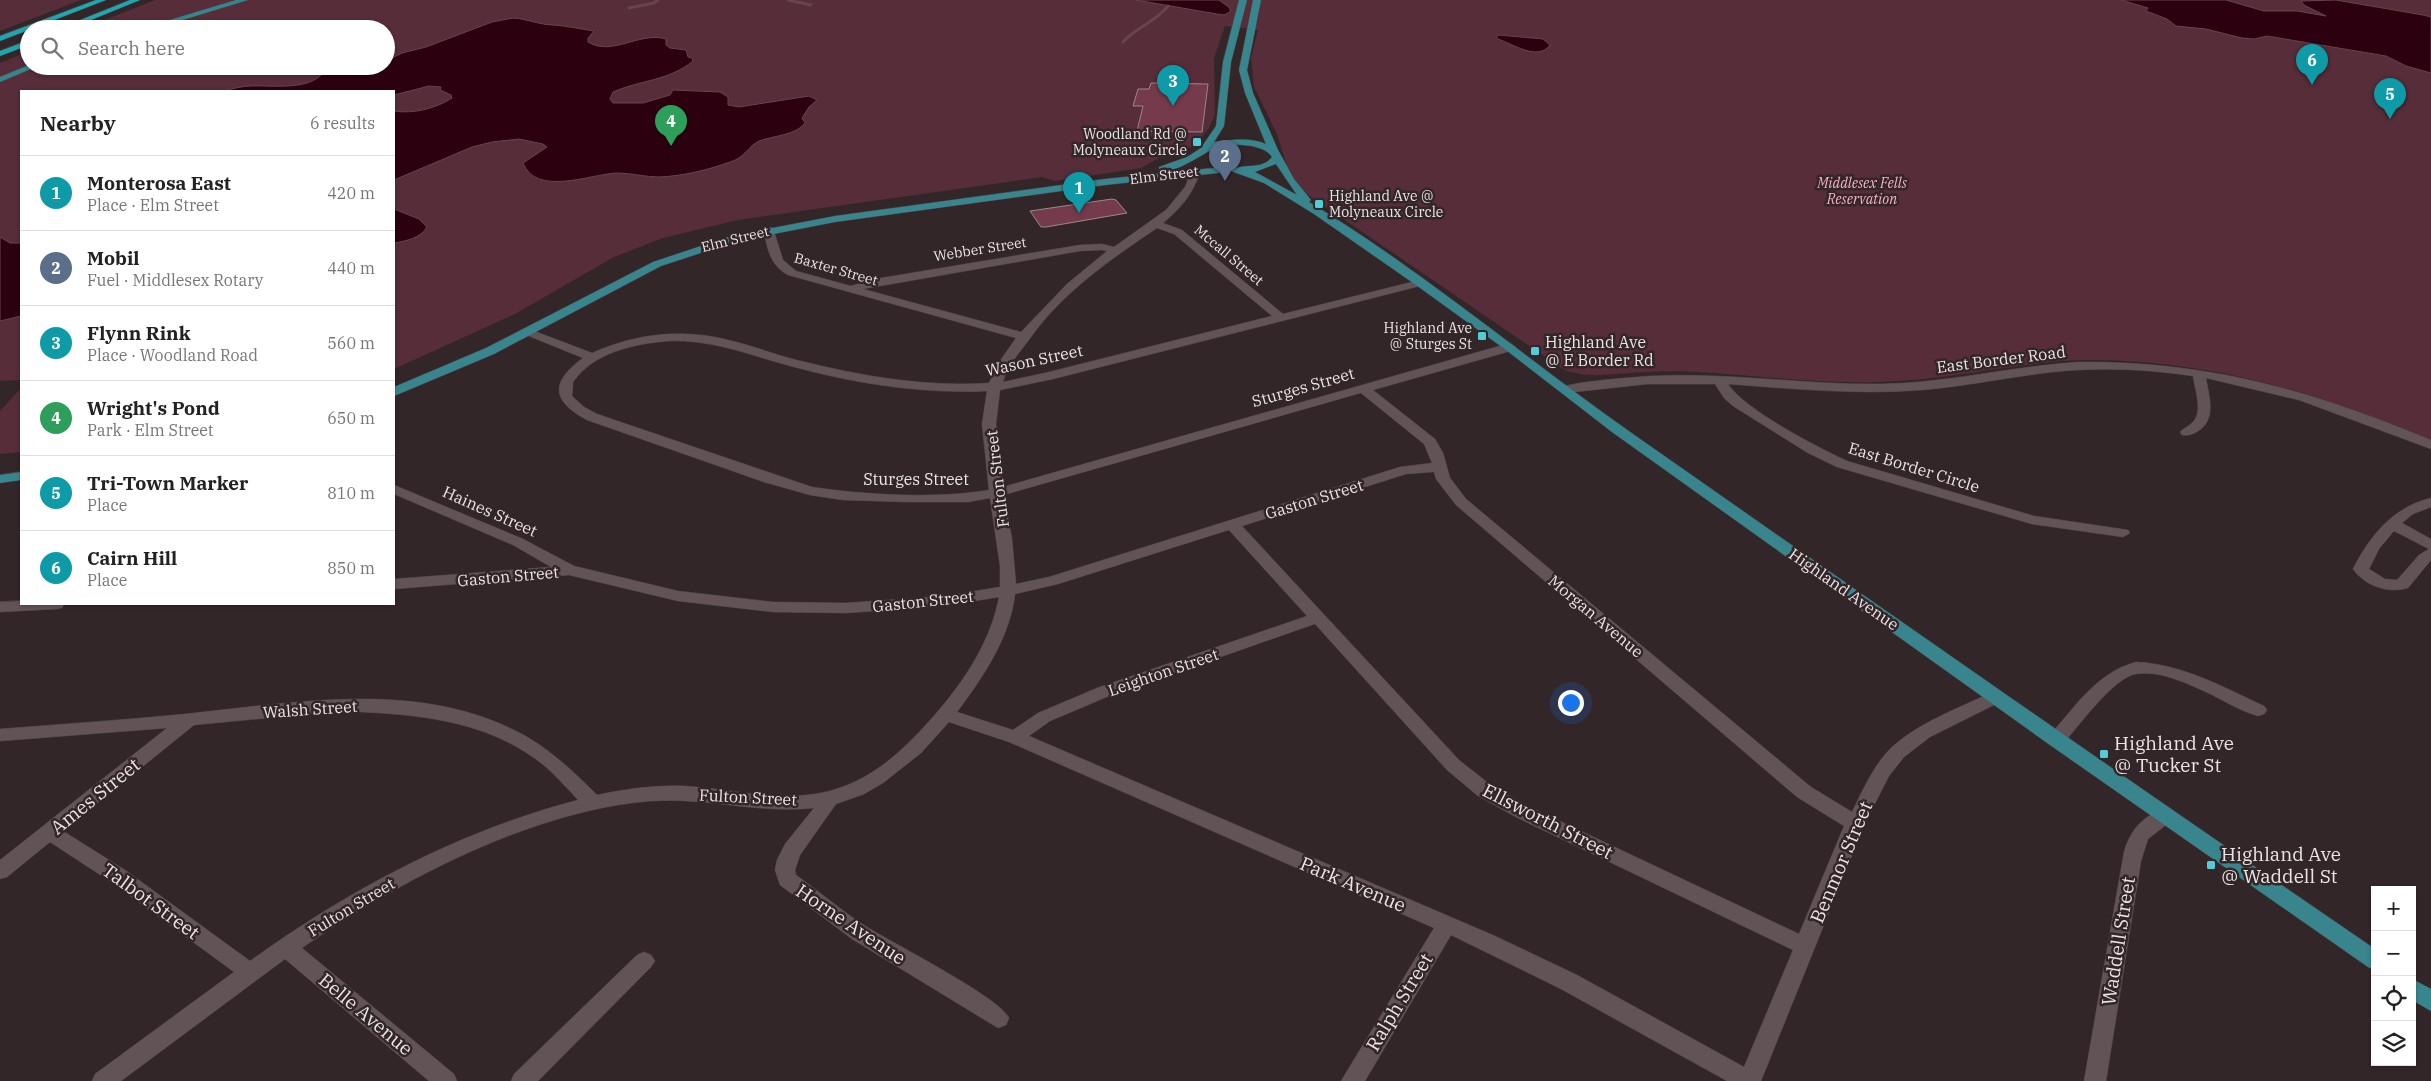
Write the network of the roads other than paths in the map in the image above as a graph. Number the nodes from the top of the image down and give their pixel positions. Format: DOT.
graph roads {
  1 [pos="102,0"];
  2 [pos="136,0"];
  3 [pos="244,0"];
  4 [pos="1243,0"];
  5 [pos="1257,0"];
  6 [pos="1239,19"];
  7 [pos="1254,19"];
  8 [pos="50,20"];
  9 [pos="85,20"];
  10 [pos="175,20"];
  11 [pos="20,31"];
  12 [pos="0,39"];
  13 [pos="20,46"];
  14 [pos="0,54"];
  15 [pos="20,72"];
  16 [pos="0,80"];
  17 [pos="1201,151"];
  18 [pos="1275,153"];
  19 [pos="1224,170"];
  20 [pos="1236,171"];
  21 [pos="1195,172"];
  22 [pos="1104,182"];
  23 [pos="1318,212"];
  24 [pos="1154,223"];
  25 [pos="769,230"];
  26 [pos="1115,250"];
  27 [pos="903,277"];
  28 [pos="1420,283"];
  29 [pos="851,289"];
  30 [pos="894,301"];
  31 [pos="1280,317"];
  32 [pos="526,332"];
  33 [pos="1025,337"];
  34 [pos="1510,346"];
  35 [pos="592,357"];
  36 [pos="2199,374"];
  37 [pos="1719,380"];
  38 [pos="994,387"];
  39 [pos="1364,389"];
  40 [pos="1565,389"];
  41 [pos="395,392"];
  42 [pos="2187,432"];
  43 [pos="2431,445"];
  44 [pos="1438,467"];
  45 [pos="20,476"];
  46 [pos="0,479"];
  47 [pos="395,489"];
  48 [pos="998,493"];
  49 [pos="2431,502"];
  50 [pos="1232,524"];
  51 [pos="2393,524"];
  52 [pos="2123,533"];
  53 [pos="2431,545"];
  54 [pos="2431,553"];
  55 [pos="569,570"];
  56 [pos="395,584"];
  57 [pos="1008,591"];
  58 [pos="37,605"];
  59 [pos="0,607"];
  60 [pos="1317,618"];
  61 [pos="1996,697"];
  62 [pos="2258,710"];
  63 [pos="945,714"];
  64 [pos="189,720"];
  65 [pos="0,735"];
  66 [pos="1014,737"];
  67 [pos="2056,740"];
  68 [pos="829,798"];
  69 [pos="592,802"];
  70 [pos="2164,816"];
  71 [pos="1855,823"];
  72 [pos="50,832"];
  73 [pos="0,871"];
  74 [pos="1447,924"];
  75 [pos="1806,947"];
  76 [pos="286,948"];
  77 [pos="2371,958"];
  78 [pos="644,961"];
  79 [pos="251,973"];
  80 [pos="2416,991"];
  81 [pos="2431,1001"];
  82 [pos="998,1018"];
  83 [pos="103,1081"];
  84 [pos="446,1081"];
  85 [pos="522,1081"];
  86 [pos="1352,1081"];
  87 [pos="1750,1081"];
  88 [pos="2095,1081"];
  1 -- 8 [label="highway"];
  2 -- 9 [label="highway"];
  3 -- 10 [label="main road"];
  4 -- 6 [label="main road"];
  5 -- 7 [label="main road, Highland Avenue"];
  6 -- 7 [label="main road"];
  6 -- 17 [label="main road"];
  7 -- 18 [label="main road, Highland Avenue"];
  11 -- 12 [label="highway"];
  13 -- 14 [label="highway"];
  15 -- 16 [label="main road"];
  17 -- 18 [label="main road, Elm Street"];
  17 -- 19 [label="main road"];
  17 -- 22 [label="main road, Elm Street"];
  18 -- 20 [label="main road"];
  18 -- 23 [label="main road, Highland Avenue"];
  19 -- 20 [label="main road"];
  19 -- 21 [label="main road, Elm Street"];
  20 -- 23 [label="main road, Highland Avenue"];
  21 -- 22 [label="main road, Elm Street"];
  21 -- 24 [label="street, Fulton Street"];
  22 -- 25 [label="main road, Elm Street"];
  23 -- 28 [label="main road, Highland Avenue"];
  24 -- 26 [label="street, Fulton Street"];
  24 -- 31 [label="street, Mccall Street"];
  25 -- 29 [label="street, Baxter Street"];
  25 -- 32 [label="main road, Elm Street"];
  26 -- 27 [label="street, Webber Street"];
  26 -- 33 [label="street, Fulton Street"];
  27 -- 29 [label="street, Webber Street"];
  27 -- 30 [label="street, Baxter Street"];
  28 -- 31 [label="street, Wason Street"];
  28 -- 34 [label="main road, Highland Avenue"];
  29 -- 30 [label="street, Baxter Street"];
  30 -- 33 [label="street, Baxter Street"];
  31 -- 38 [label="street, Wason Street"];
  32 -- 35 [label="street"];
  32 -- 41 [label="main road, Elm Street"];
  33 -- 38 [label="street, Fulton Street"];
  34 -- 39 [label="street, Sturges Street"];
  34 -- 40 [label="main road, Highland Avenue"];
  35 -- 38 [label="street, Wason Street"];
  35 -- 48 [label="street, Sturges Street"];
  36 -- 37 [label="street, East Border Road"];
  36 -- 42 [label="street"];
  36 -- 43 [label="street, East Border Road"];
  37 -- 40 [label="street, East Border Road"];
  37 -- 52 [label="street, East Border Circle"];
  38 -- 48 [label="street, Fulton Street"];
  39 -- 44 [label="street, Morgan Avenue"];
  39 -- 48 [label="street, Sturges Street"];
  40 -- 61 [label="main road, Highland Avenue"];
  44 -- 50 [label="street, Gaston Street"];
  44 -- 71 [label="street, Morgan Avenue"];
  45 -- 46 [label="main road"];
  47 -- 55 [label="street, Haines Street"];
  48 -- 57 [label="street, Fulton Street"];
  49 -- 51 [label="street"];
  50 -- 57 [label="street, Gaston Street"];
  50 -- 60 [label="street, Ellsworth Street"];
  51 -- 53 [label="street"];
  51 -- 54 [label="street"];
  55 -- 56 [label="street, Gaston Street"];
  55 -- 57 [label="street, Gaston Street"];
  57 -- 63 [label="street, Fulton Street"];
  58 -- 59 [label="street"];
  60 -- 66 [label="street, Leighton Street"];
  60 -- 75 [label="street, Ellsworth Street"];
  61 -- 67 [label="main road, Highland Avenue"];
  61 -- 71 [label="street, Benmor Street"];
  62 -- 67 [label="street"];
  63 -- 66 [label="street, Park Avenue"];
  63 -- 68 [label="street, Fulton Street"];
  64 -- 65 [label="street, Walsh Street"];
  64 -- 69 [label="street, Walsh Street"];
  64 -- 72 [label="street, Ames Street"];
  66 -- 74 [label="street, Park Avenue"];
  67 -- 70 [label="main road, Highland Avenue"];
  68 -- 69 [label="street, Fulton Street"];
  68 -- 82 [label="street, Horne Avenue"];
  69 -- 76 [label="street, Fulton Street"];
  70 -- 77 [label="main road, Highland Avenue"];
  70 -- 88 [label="street, Waddell Street"];
  71 -- 75 [label="street, Benmor Street"];
  72 -- 73 [label="street, Ames Street"];
  72 -- 79 [label="street, Talbot Street"];
  74 -- 86 [label="street, Ralph Street"];
  74 -- 87 [label="street, Park Avenue"];
  75 -- 87 [label="street, Benmor Street"];
  76 -- 79 [label="street, Fulton Street"];
  76 -- 84 [label="street, Belle Avenue"];
  78 -- 85 [label="street"];
  79 -- 83 [label="street, Fulton Street"];
  80 -- 81 [label="main road"];
}
